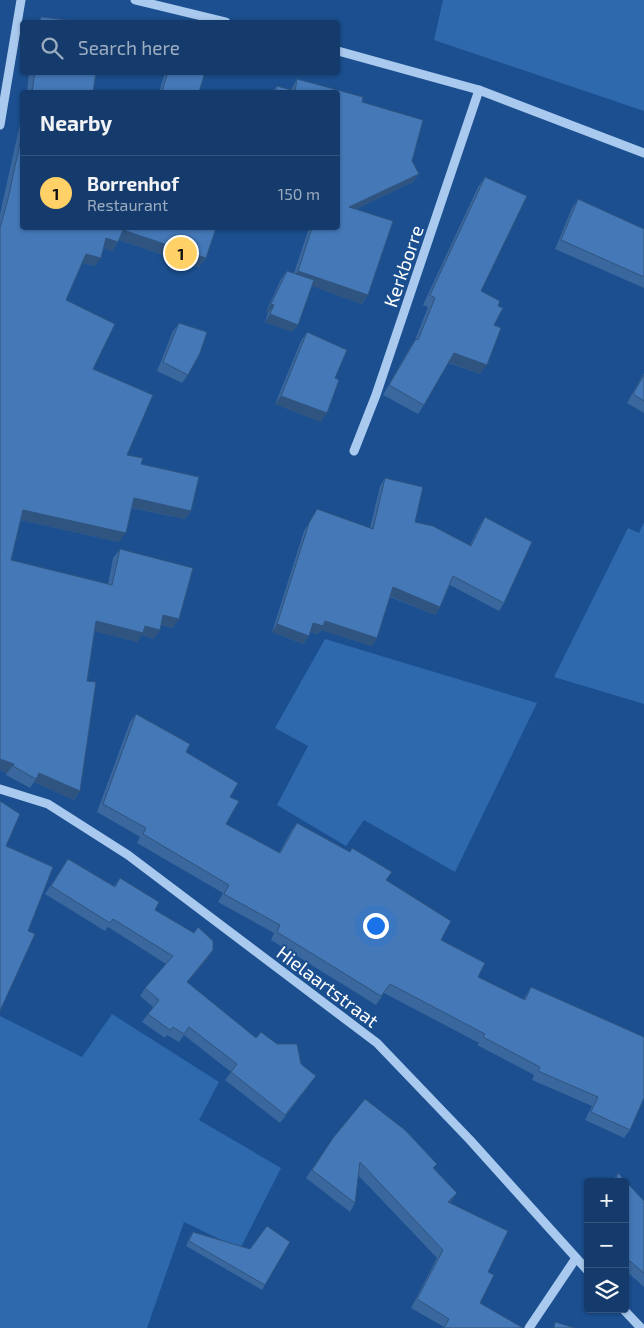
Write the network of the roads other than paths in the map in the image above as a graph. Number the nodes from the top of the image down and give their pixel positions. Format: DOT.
graph roads {
  1 [pos="21,0"];
  2 [pos="135,0"];
  3 [pos="218,20"];
  4 [pos="340,52"];
  5 [pos="479,90"];
  6 [pos="0,125"];
  7 [pos="644,152"];
  8 [pos="354,451"];
  9 [pos="0,789"];
  10 [pos="576,1258"];
  11 [pos="585,1268"];
  12 [pos="627,1313"];
  13 [pos="529,1328"];
  14 [pos="641,1328"];
  1 -- 6 [label="street"];
  2 -- 3 [label="street"];
  4 -- 5 [label="street"];
  5 -- 7 [label="street"];
  5 -- 8 [label="street, Kerkborre"];
  9 -- 10 [label="street, Hielaartstraat"];
  10 -- 11 [label="street, Hielaartstraat"];
  10 -- 13 [label="street"];
  12 -- 14 [label="street"];
}
